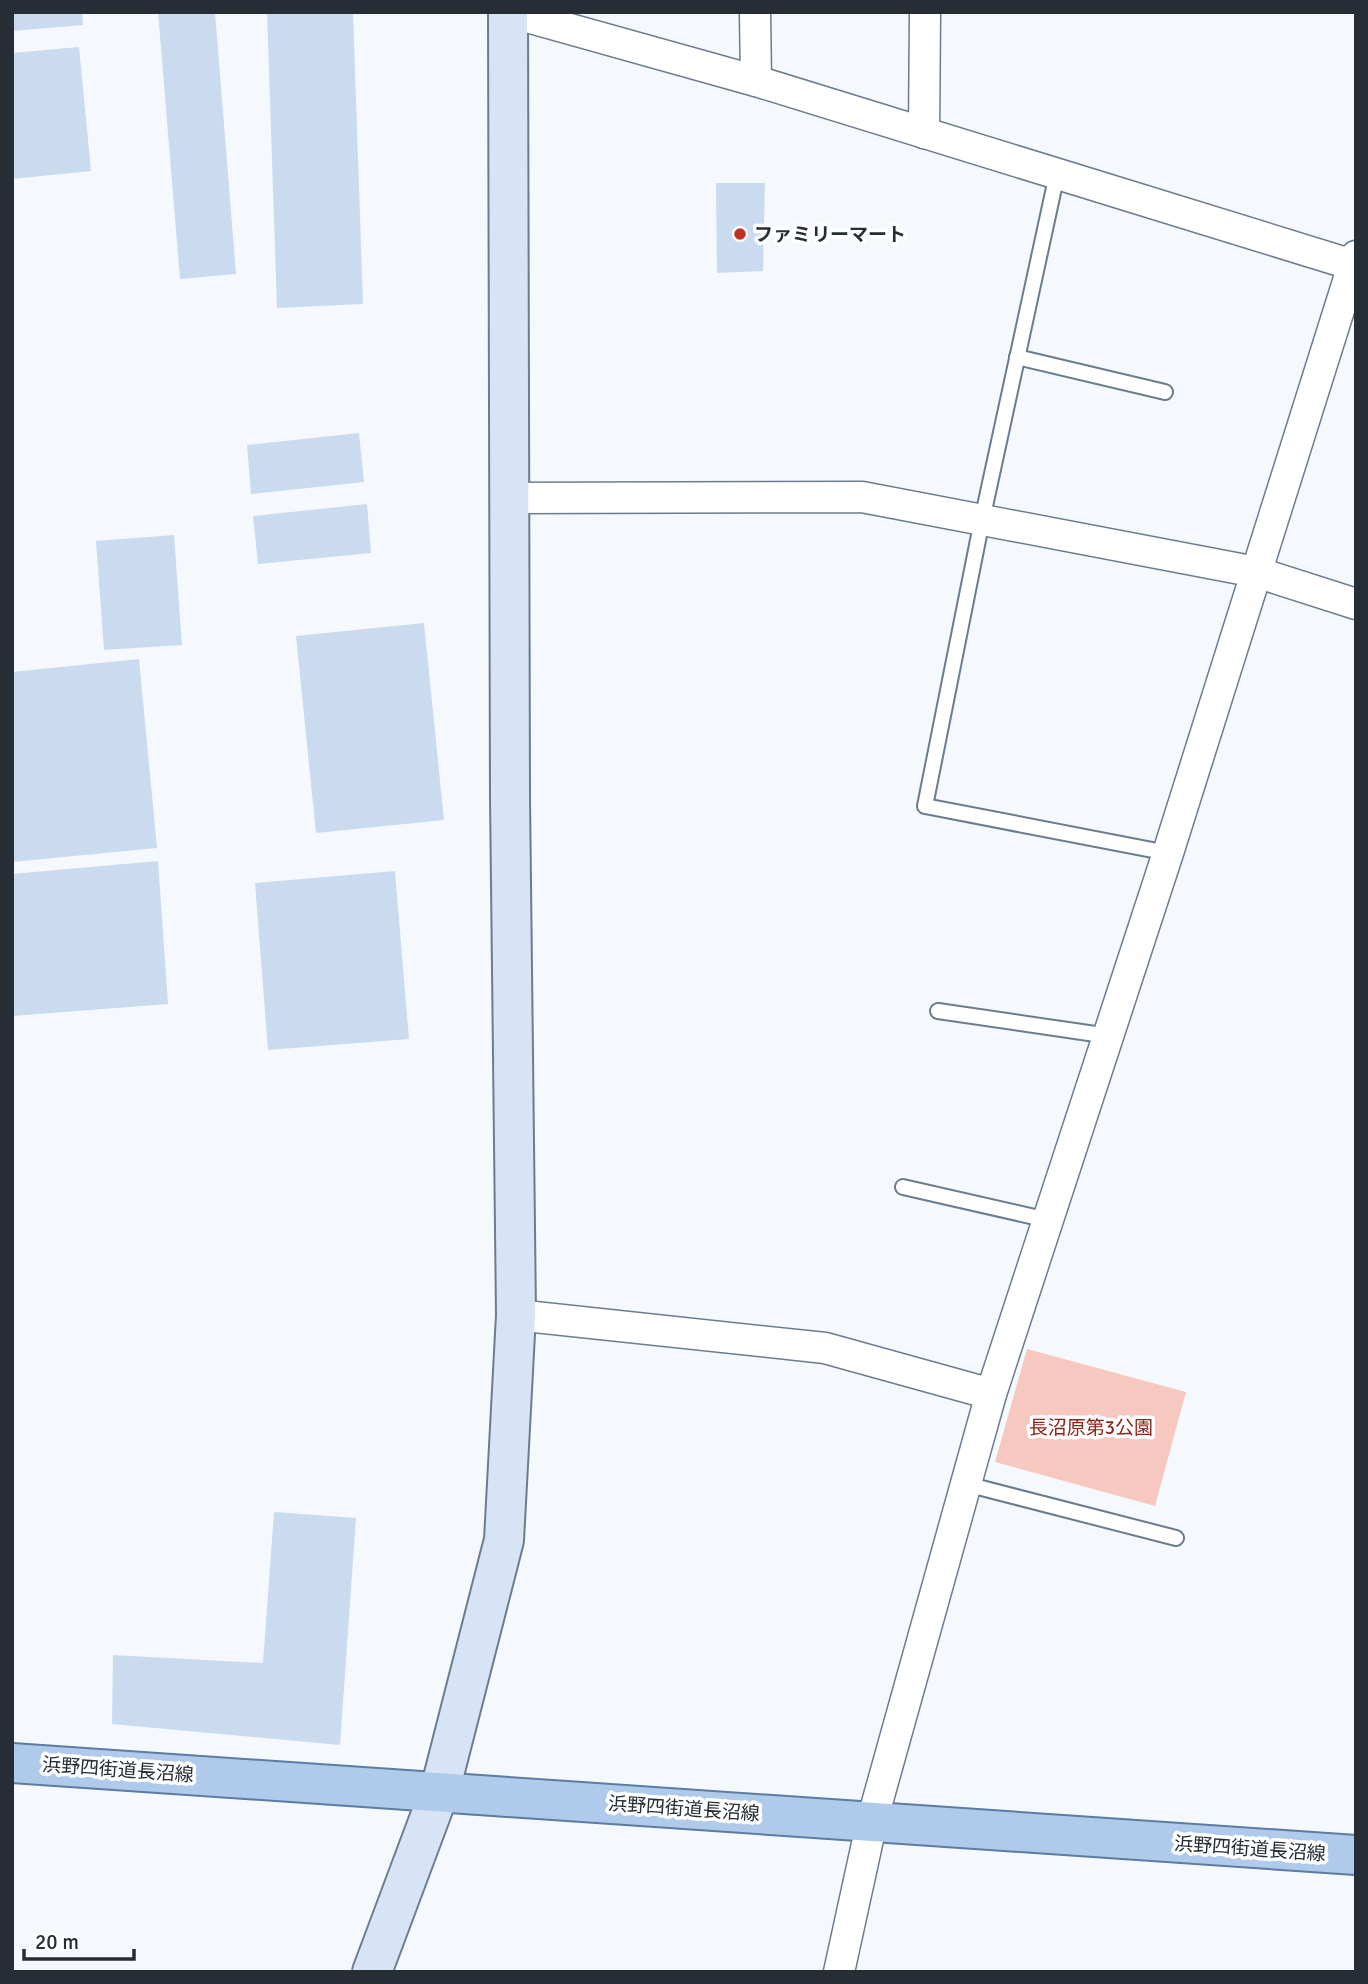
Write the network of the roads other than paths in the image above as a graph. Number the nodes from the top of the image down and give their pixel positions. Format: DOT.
graph roads {
  1 [pos="508,12"];
  2 [pos="755,12"];
  3 [pos="925,12"];
  4 [pos="756,81"];
  5 [pos="924,133"];
  6 [pos="1056,174"];
  7 [pos="1354,261"];
  8 [pos="1017,357"];
  9 [pos="1165,392"];
  10 [pos="510,498"];
  11 [pos="982,520"];
  12 [pos="1256,572"];
  13 [pos="1356,604"];
  14 [pos="1168,853"];
  15 [pos="938,1011"];
  16 [pos="1108,1036"];
  17 [pos="903,1188"];
  18 [pos="1048,1220"];
  19 [pos="516,1315"];
  20 [pos="991,1394"];
  21 [pos="966,1484"];
  22 [pos="1176,1538"];
  23 [pos="12,1763"];
  24 [pos="440,1790"];
  25 [pos="872,1821"];
  26 [pos="1356,1855"];
  27 [pos="372,1972"];
  28 [pos="839,1972"];
  1 -- 4 [label="street"];
  1 -- 10 [label="street"];
  2 -- 4 [label="street"];
  3 -- 5 [label="street"];
  4 -- 5 [label="street"];
  5 -- 6 [label="street"];
  6 -- 7 [label="street"];
  6 -- 8 [label="lane"];
  7 -- 12 [label="street"];
  8 -- 9 [label="lane"];
  8 -- 11 [label="lane"];
  10 -- 11 [label="street"];
  10 -- 19 [label="street"];
  11 -- 12 [label="street"];
  11 -- 14 [label="lane"];
  12 -- 13 [label="street"];
  12 -- 14 [label="street"];
  14 -- 16 [label="street"];
  15 -- 16 [label="lane"];
  16 -- 18 [label="street"];
  17 -- 18 [label="lane"];
  18 -- 20 [label="street"];
  19 -- 20 [label="street"];
  19 -- 24 [label="street"];
  20 -- 21 [label="street"];
  21 -- 22 [label="lane"];
  21 -- 25 [label="street"];
  23 -- 24 [label="main road, 浜野四街道長沼線"];
  24 -- 25 [label="main road, 浜野四街道長沼線"];
  24 -- 27 [label="street"];
  25 -- 26 [label="main road, 浜野四街道長沼線"];
  25 -- 28 [label="street"];
}
